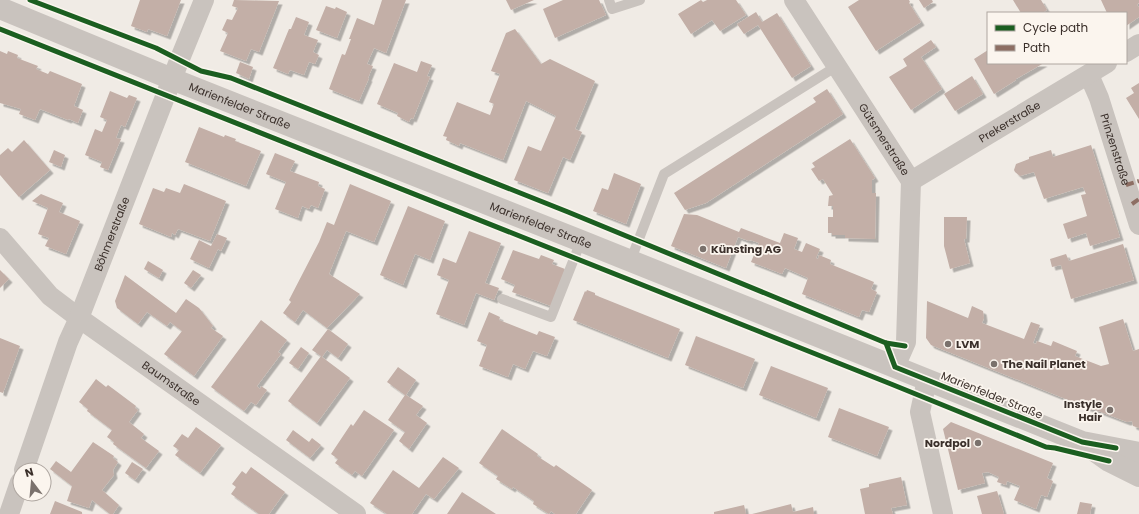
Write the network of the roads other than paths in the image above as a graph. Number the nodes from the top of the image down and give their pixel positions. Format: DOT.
graph roads {
  1 [pos="204,0"];
  2 [pos="608,0"];
  3 [pos="640,0"];
  4 [pos="794,0"];
  5 [pos="0,8"];
  6 [pos="1139,44"];
  7 [pos="1127,51"];
  8 [pos="1105,64"];
  9 [pos="837,66"];
  10 [pos="1088,74"];
  11 [pos="172,79"];
  12 [pos="911,181"];
  13 [pos="1139,225"];
  14 [pos="0,238"];
  15 [pos="581,241"];
  16 [pos="630,262"];
  17 [pos="502,299"];
  18 [pos="79,318"];
  19 [pos="895,367"];
  20 [pos="927,380"];
  21 [pos="1082,442"];
  22 [pos="1139,453"];
  23 [pos="27,462"];
  24 [pos="1139,476"];
  25 [pos="13,502"];
  26 [pos="9,514"];
  27 [pos="356,514"];
  28 [pos="943,514"];
  1 -- 11 [label="street, Böhmerstraße"];
  2 -- 3 [label="lane"];
  4 -- 9 [label="street, Gütsmerstraße"];
  5 -- 11 [label="street, Marienfelder Straße"];
  6 -- 7 [label="street"];
  8 -- 10 [label="street, Prekerstraße"];
  9 -- 12 [label="street, Gütsmerstraße"];
  9 -- 16 [label="lane"];
  10 -- 12 [label="street, Prekerstraße"];
  10 -- 13 [label="street, Prinzenstraße"];
  11 -- 15 [label="street, Marienfelder Straße"];
  11 -- 18 [label="street, Böhmerstraße"];
  12 -- 19 [label="street, Gütsmerstraße"];
  14 -- 18 [label="street, Baumstraße"];
  15 -- 16 [label="street, Marienfelder Straße"];
  15 -- 17 [label="lane"];
  16 -- 19 [label="street, Marienfelder Straße"];
  18 -- 23 [label="street, Böhmerstraße"];
  18 -- 27 [label="street, Baumstraße"];
  19 -- 20 [label="street, Marienfelder Straße"];
  20 -- 21 [label="street, Marienfelder Straße"];
  20 -- 28 [label="street"];
  21 -- 22 [label="street, Marienfelder Straße"];
  21 -- 24 [label="street, Marienfelder Straße"];
  25 -- 26 [label="street"];
}
